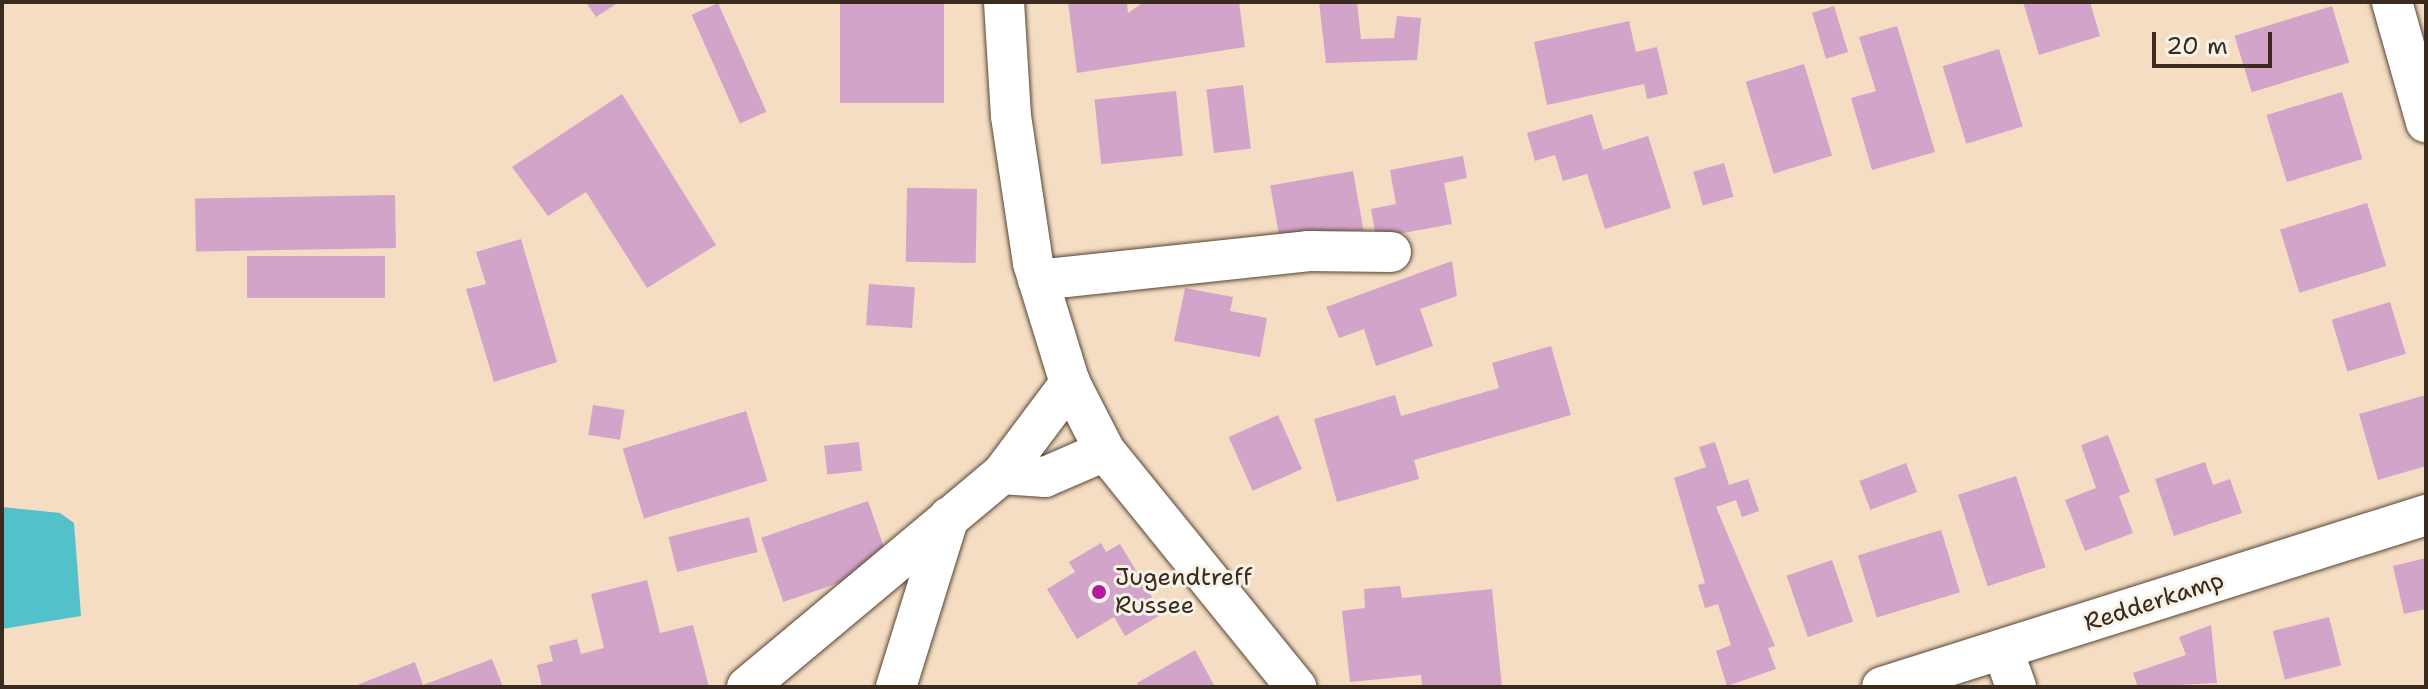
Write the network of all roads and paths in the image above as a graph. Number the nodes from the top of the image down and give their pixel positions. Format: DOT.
graph roads {
  1 [pos="1004,2"];
  2 [pos="2392,2"];
  3 [pos="2426,122"];
  4 [pos="1391,252"];
  5 [pos="1038,280"];
  6 [pos="1070,383"];
  7 [pos="1105,451"];
  8 [pos="1002,474"];
  9 [pos="2426,515"];
  10 [pos="949,517"];
  11 [pos="2009,669"];
  12 [pos="747,687"];
  13 [pos="896,687"];
  14 [pos="1296,687"];
  15 [pos="1882,687"];
  1 -- 5 [label="street"];
  2 -- 3 [label="street"];
  4 -- 5 [label="street"];
  5 -- 6 [label="street"];
  6 -- 7 [label="street"];
  6 -- 8 [label="street"];
  7 -- 8 [label="street"];
  7 -- 14 [label="street"];
  8 -- 10 [label="street"];
  9 -- 11 [label="street, Redderkamp"];
  10 -- 12 [label="street"];
  10 -- 13 [label="street"];
  11 -- 15 [label="street, Redderkamp"];
}
